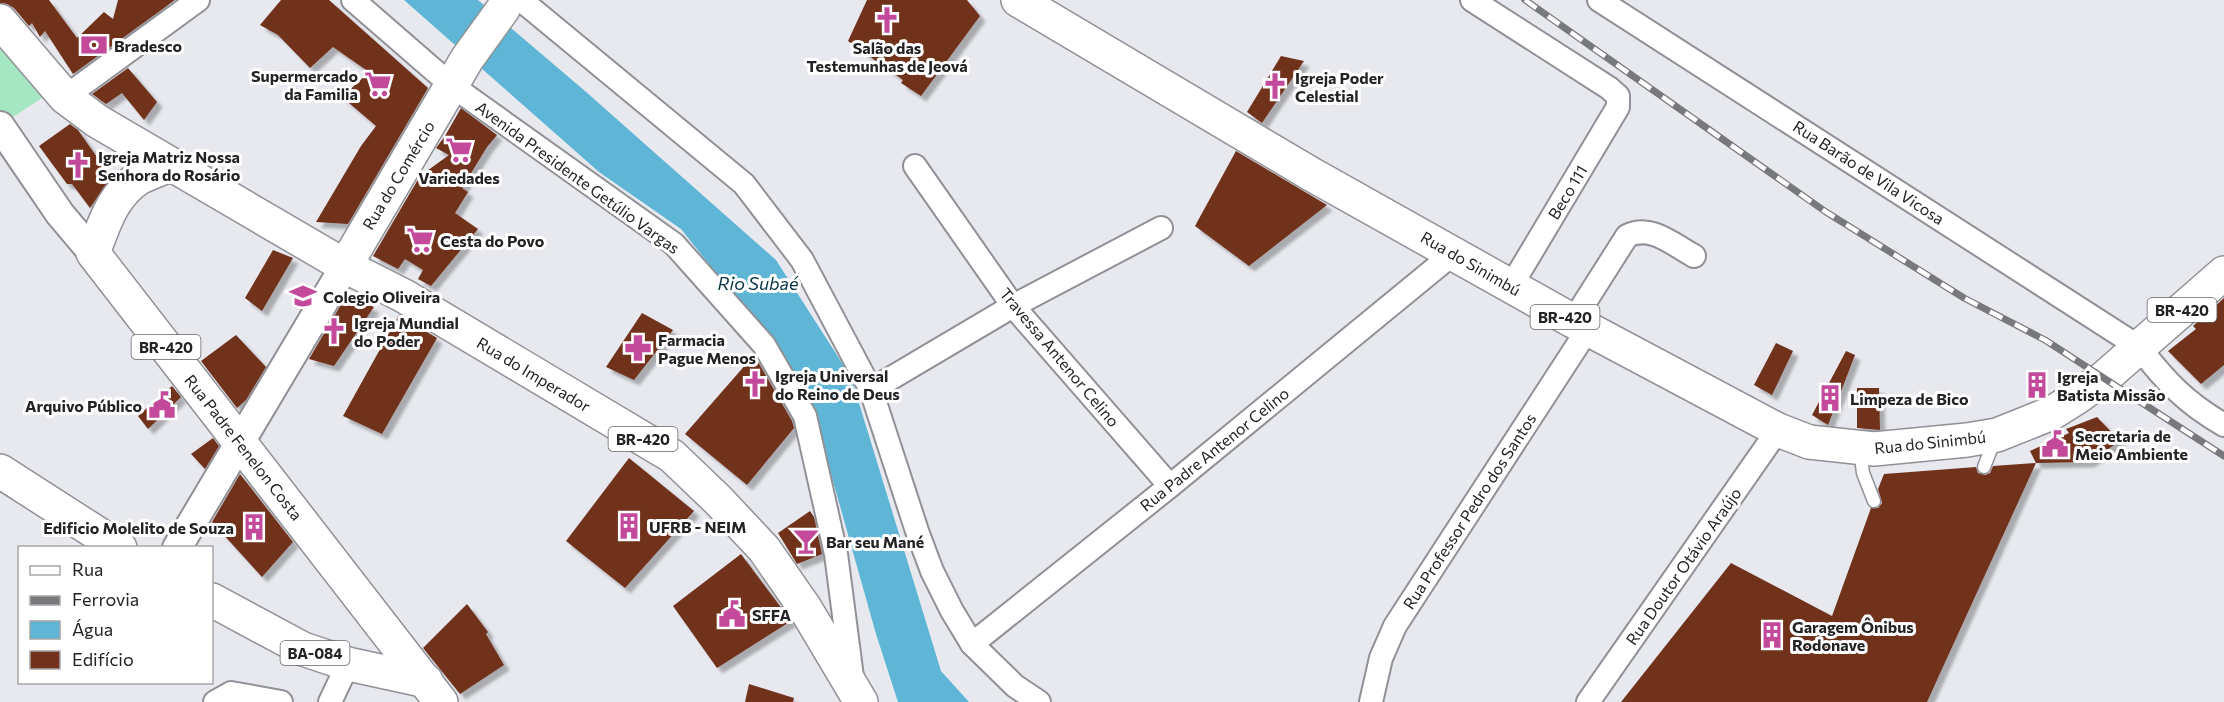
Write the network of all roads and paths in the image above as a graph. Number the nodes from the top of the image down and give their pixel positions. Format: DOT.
graph roads {
  1 [pos="198,0"];
  2 [pos="353,0"];
  3 [pos="1018,0"];
  4 [pos="1472,0"];
  5 [pos="1599,0"];
  6 [pos="512,4"];
  7 [pos="0,21"];
  8 [pos="459,72"];
  9 [pos="65,97"];
  10 [pos="2,132"];
  11 [pos="170,165"];
  12 [pos="915,166"];
  13 [pos="1161,228"];
  14 [pos="93,253"];
  15 [pos="1454,253"];
  16 [pos="1694,256"];
  17 [pos="345,266"];
  18 [pos="2224,273"];
  19 [pos="1511,286"];
  20 [pos="1013,306"];
  21 [pos="1581,325"];
  22 [pos="2139,347"];
  23 [pos="871,390"];
  24 [pos="2224,425"];
  25 [pos="1778,430"];
  26 [pos="1997,435"];
  27 [pos="240,441"];
  28 [pos="1860,448"];
  29 [pos="1984,466"];
  30 [pos="0,471"];
  31 [pos="1170,486"];
  32 [pos="1874,501"];
  33 [pos="117,546"];
  34 [pos="178,546"];
  35 [pos="213,601"];
  36 [pos="972,644"];
  37 [pos="348,664"];
  38 [pos="434,692"];
  39 [pos="857,695"];
  40 [pos="214,702"];
  41 [pos="281,702"];
  42 [pos="330,702"];
  43 [pos="1039,702"];
  44 [pos="1371,702"];
  45 [pos="1588,702"];
  1 -- 9 [label="street"];
  2 -- 8 [label="street, Avenida Presidente Getúlio Vargas"];
  3 -- 15 [label="main road, Rua do Sinimbú / BR-420"];
  4 -- 19 [label="street, Beco 111"];
  5 -- 22 [label="street, Rua Barão de Vila Vicosa"];
  6 -- 8 [label="main road, Rua do Comércio"];
  6 -- 23 [label="street"];
  7 -- 9 [label="main road, Rua do Imperador"];
  8 -- 17 [label="main road, Rua do Comércio"];
  8 -- 39 [label="street, Avenida Presidente Getúlio Vargas"];
  9 -- 11 [label="main road, Rua do Imperador"];
  10 -- 14 [label="street, Rua Padre Fenelon Costa"];
  11 -- 14 [label="main road"];
  11 -- 17 [label="main road, Rua do Imperador / BR-420"];
  12 -- 20 [label="street, Travessa Antenor Celino"];
  13 -- 20 [label="street"];
  14 -- 27 [label="main road, Rua Padre Fenelon Costa / BR-420"];
  15 -- 19 [label="main road, Rua do Sinimbú / BR-420"];
  15 -- 31 [label="street, Rua Padre Antenor Celino"];
  16 -- 21 [label="street, Rua Professor Pedro dos Santos"];
  17 -- 27 [label="street"];
  17 -- 39 [label="main road, Rua do Imperador / BR-420"];
  18 -- 22 [label="main road, BR-420"];
  19 -- 21 [label="main road, Rua do Sinimbú / BR-420"];
  20 -- 23 [label="street"];
  20 -- 31 [label="street, Travessa Antenor Celino"];
  21 -- 25 [label="main road, Rua do Sinimbú / BR-420"];
  21 -- 44 [label="street, Rua Professor Pedro dos Santos"];
  22 -- 24 [label="street, Rua Barão de Vila Vicosa"];
  22 -- 26 [label="main road, Rua do Sinimbú / BR-420"];
  23 -- 36 [label="street"];
  25 -- 28 [label="main road, Rua do Sinimbú / BR-420"];
  25 -- 45 [label="street, Rua Doutor Otávio Araújo"];
  26 -- 28 [label="main road, Rua do Sinimbú / BR-420"];
  26 -- 29 [label="lane"];
  27 -- 34 [label="street"];
  27 -- 38 [label="main road, Rua Padre Fenelon Costa / BR-420"];
  28 -- 32 [label="lane"];
  30 -- 33 [label="main road"];
  31 -- 36 [label="street, Rua Padre Antenor Celino"];
  35 -- 37 [label="main road, BA-084"];
  36 -- 43 [label="street"];
  37 -- 38 [label="main road, BA-084"];
  37 -- 42 [label="street"];
  40 -- 41 [label="street"];
}
